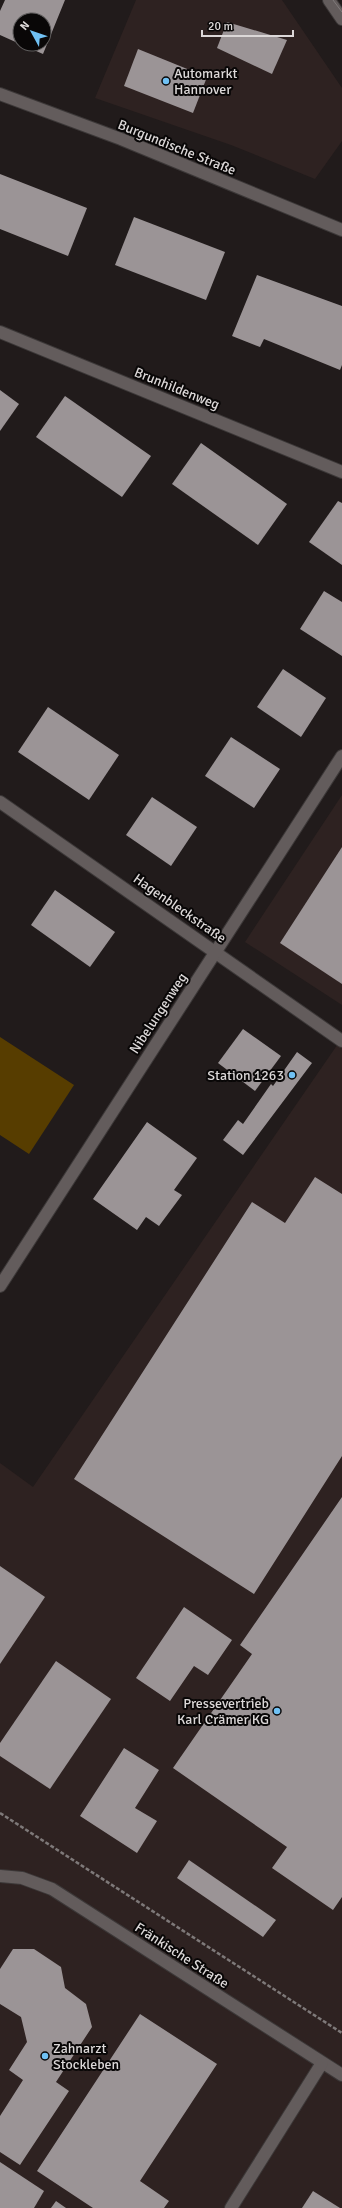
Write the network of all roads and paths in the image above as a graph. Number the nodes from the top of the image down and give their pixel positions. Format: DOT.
graph roads {
  1 [pos="329,0"];
  2 [pos="342,18"];
  3 [pos="0,94"];
  4 [pos="342,230"];
  5 [pos="0,332"];
  6 [pos="342,472"];
  7 [pos="342,756"];
  8 [pos="0,802"];
  9 [pos="216,951"];
  10 [pos="342,1041"];
  11 [pos="0,1286"];
  12 [pos="0,1813"];
  13 [pos="0,1876"];
  14 [pos="342,2033"];
  15 [pos="322,2062"];
  16 [pos="342,2075"];
  17 [pos="232,2208"];
  1 -- 2 [label="street"];
  3 -- 4 [label="street, Burgundische Straße"];
  5 -- 6 [label="street, Brunhildenweg"];
  7 -- 9 [label="street, Nibelungenweg"];
  8 -- 9 [label="street, Hagenbleckstraße"];
  9 -- 10 [label="street, Hagenbleckstraße"];
  9 -- 11 [label="street, Nibelungenweg"];
  12 -- 14 [label="path"];
  13 -- 15 [label="street, Fränkische Straße"];
  15 -- 16 [label="street, Fränkische Straße"];
  15 -- 17 [label="street"];
}
